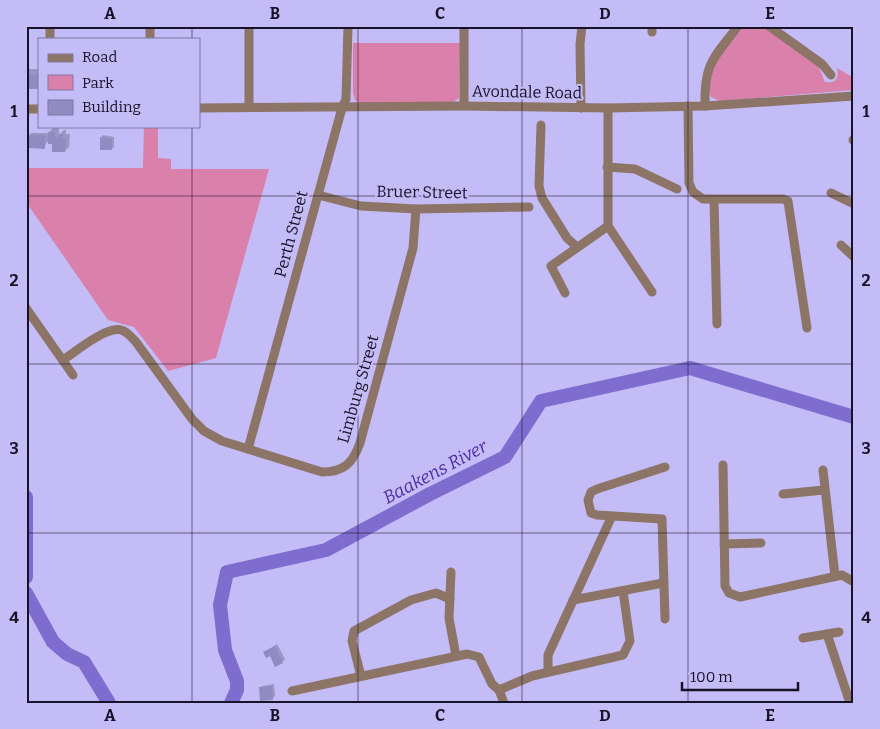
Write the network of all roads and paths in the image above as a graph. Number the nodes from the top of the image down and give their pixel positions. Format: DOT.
graph roads {
  1 [pos="249,26"];
  2 [pos="348,26"];
  3 [pos="464,26"];
  4 [pos="582,26"];
  5 [pos="738,26"];
  6 [pos="770,26"];
  7 [pos="831,75"];
  8 [pos="854,96"];
  9 [pos="464,106"];
  10 [pos="688,106"];
  11 [pos="705,106"];
  12 [pos="249,107"];
  13 [pos="200,108"];
  14 [pos="342,108"];
  15 [pos="581,108"];
  16 [pos="608,108"];
  17 [pos="541,125"];
  18 [pos="607,167"];
  19 [pos="677,189"];
  20 [pos="831,193"];
  21 [pos="318,195"];
  22 [pos="714,200"];
  23 [pos="854,204"];
  24 [pos="528,207"];
  25 [pos="416,209"];
  26 [pos="608,226"];
  27 [pos="841,245"];
  28 [pos="577,247"];
  29 [pos="854,257"];
  30 [pos="652,292"];
  31 [pos="565,293"];
  32 [pos="26,308"];
  33 [pos="717,324"];
  34 [pos="806,328"];
  35 [pos="62,360"];
  36 [pos="73,375"];
  37 [pos="248,449"];
  38 [pos="723,466"];
  39 [pos="665,467"];
  40 [pos="823,470"];
  41 [pos="824,490"];
  42 [pos="783,494"];
  43 [pos="611,518"];
  44 [pos="761,543"];
  45 [pos="724,544"];
  46 [pos="451,572"];
  47 [pos="835,576"];
  48 [pos="854,582"];
  49 [pos="662,583"];
  50 [pos="623,590"];
  51 [pos="450,599"];
  52 [pos="573,600"];
  53 [pos="665,619"];
  54 [pos="839,632"];
  55 [pos="827,634"];
  56 [pos="803,638"];
  57 [pos="456,656"];
  58 [pos="548,672"];
  59 [pos="360,676"];
  60 [pos="499,690"];
  61 [pos="292,691"];
  62 [pos="852,702"];
  63 [pos="504,703"];
  1 -- 12 [label="street"];
  2 -- 14 [label="street, Perth Street"];
  3 -- 9 [label="street"];
  4 -- 15 [label="street"];
  5 -- 11 [label="street"];
  6 -- 7 [label="street"];
  8 -- 11 [label="street, Avondale Road"];
  9 -- 14 [label="street, Avondale Road"];
  9 -- 15 [label="street, Avondale Road"];
  10 -- 11 [label="street, Avondale Road"];
  10 -- 16 [label="street, Avondale Road"];
  10 -- 22 [label="street"];
  12 -- 13 [label="street, Avondale Road"];
  12 -- 14 [label="street, Avondale Road"];
  14 -- 21 [label="street, Perth Street"];
  15 -- 16 [label="street, Avondale Road"];
  16 -- 18 [label="street"];
  17 -- 28 [label="street"];
  18 -- 19 [label="street"];
  18 -- 26 [label="street"];
  20 -- 23 [label="street"];
  21 -- 25 [label="street, Bruer Street"];
  21 -- 37 [label="street, Perth Street"];
  22 -- 33 [label="street"];
  22 -- 34 [label="street"];
  24 -- 25 [label="street, Bruer Street"];
  25 -- 37 [label="street, Limburg Street"];
  26 -- 28 [label="street"];
  26 -- 30 [label="street"];
  27 -- 29 [label="street"];
  28 -- 31 [label="street"];
  32 -- 35 [label="street"];
  35 -- 36 [label="street"];
  35 -- 37 [label="street, Limburg Street"];
  38 -- 45 [label="street"];
  39 -- 43 [label="street"];
  40 -- 41 [label="street"];
  41 -- 42 [label="street"];
  41 -- 47 [label="street"];
  43 -- 49 [label="street"];
  43 -- 52 [label="street"];
  44 -- 45 [label="street"];
  45 -- 47 [label="street"];
  46 -- 51 [label="street"];
  47 -- 48 [label="street"];
  49 -- 50 [label="street"];
  49 -- 53 [label="street"];
  50 -- 52 [label="street"];
  50 -- 58 [label="street"];
  51 -- 57 [label="street"];
  51 -- 59 [label="street"];
  52 -- 58 [label="street"];
  54 -- 55 [label="street"];
  55 -- 56 [label="street"];
  55 -- 62 [label="street"];
  57 -- 59 [label="street"];
  57 -- 60 [label="street"];
  58 -- 60 [label="street"];
  59 -- 61 [label="street"];
  60 -- 63 [label="street"];
}
